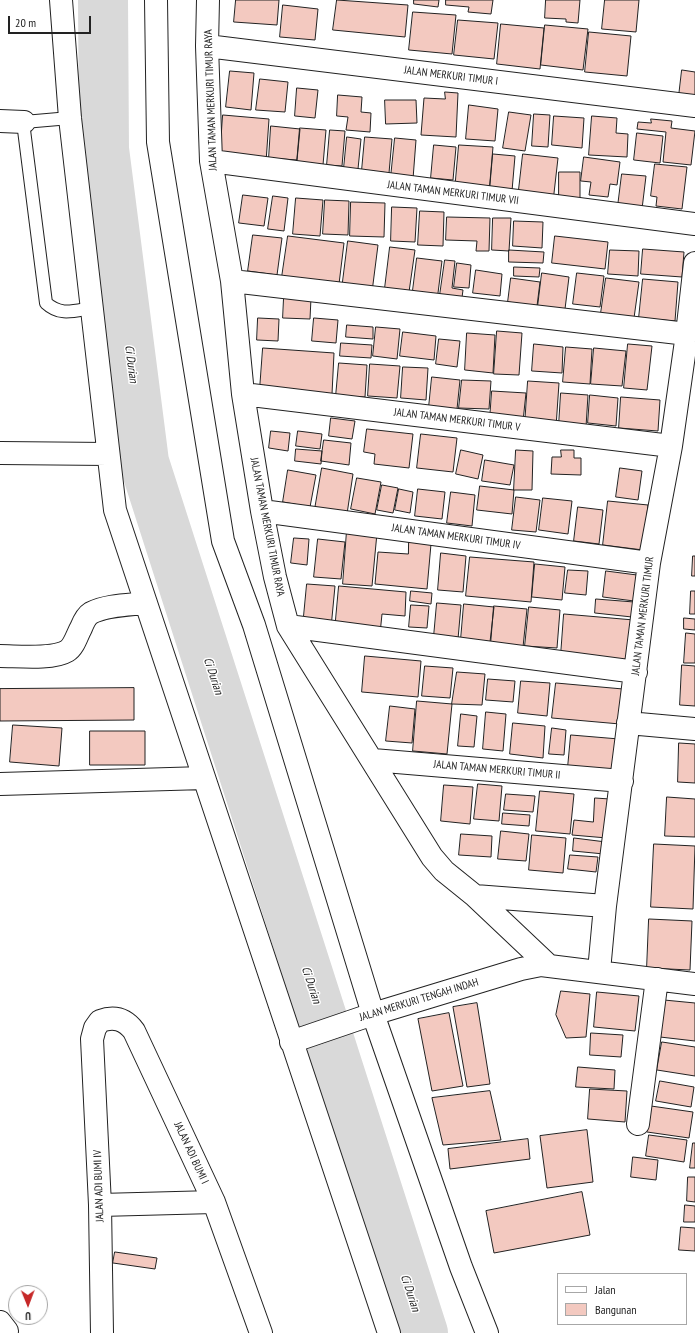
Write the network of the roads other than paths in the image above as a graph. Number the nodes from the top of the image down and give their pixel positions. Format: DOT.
graph roads {
  1 [pos="61,0"];
  2 [pos="156,0"];
  3 [pos="208,0"];
  4 [pos="207,46"];
  5 [pos="695,106"];
  6 [pos="70,118"];
  7 [pos="0,121"];
  8 [pos="24,122"];
  9 [pos="211,161"];
  10 [pos="695,224"];
  11 [pos="695,263"];
  12 [pos="232,281"];
  13 [pos="91,308"];
  14 [pos="687,334"];
  15 [pos="243,394"];
  16 [pos="671,446"];
  17 [pos="0,454"];
  18 [pos="108,454"];
  19 [pos="262,511"];
  20 [pos="650,563"];
  21 [pos="146,603"];
  22 [pos="288,626"];
  23 [pos="0,656"];
  24 [pos="636,672"];
  25 [pos="628,723"];
  26 [pos="695,729"];
  27 [pos="373,760"];
  28 [pos="204,778"];
  29 [pos="622,781"];
  30 [pos="0,784"];
  31 [pos="475,896"];
  32 [pos="605,906"];
  33 [pos="548,965"];
  34 [pos="599,971"];
  35 [pos="657,979"];
  36 [pos="695,984"];
  37 [pos="368,1015"];
  38 [pos="92,1039"];
  39 [pos="291,1042"];
  40 [pos="638,1124"];
  41 [pos="214,1202"];
  42 [pos="100,1206"];
  43 [pos="102,1333"];
  44 [pos="261,1333"];
  45 [pos="389,1333"];
  46 [pos="488,1333"];
  1 -- 6 [label="street"];
  2 -- 37 [label="street"];
  3 -- 4 [label="street, JALAN TAMAN MERKURI TIMUR RAYA"];
  4 -- 5 [label="street, JALAN MERKURI TIMUR I"];
  4 -- 9 [label="street, JALAN TAMAN MERKURI TIMUR RAYA"];
  6 -- 8 [label="lane"];
  6 -- 13 [label="street"];
  7 -- 8 [label="street"];
  8 -- 13 [label="lane"];
  9 -- 10 [label="street, JALAN TAMAN MERKURI TIMUR VII"];
  9 -- 12 [label="street, JALAN TAMAN MERKURI TIMUR RAYA"];
  11 -- 14 [label="street, JALAN TAMAN MERKURI TIMUR"];
  12 -- 14 [label="street"];
  12 -- 15 [label="street, JALAN TAMAN MERKURI TIMUR RAYA"];
  13 -- 18 [label="street"];
  14 -- 16 [label="street, JALAN TAMAN MERKURI TIMUR"];
  15 -- 16 [label="street, JALAN TAMAN MERKURI TIMUR V"];
  15 -- 19 [label="street, JALAN TAMAN MERKURI TIMUR RAYA"];
  16 -- 20 [label="street, JALAN TAMAN MERKURI TIMUR"];
  17 -- 18 [label="street"];
  18 -- 21 [label="street"];
  19 -- 20 [label="street, JALAN TAMAN MERKURI TIMUR IV"];
  19 -- 22 [label="street, JALAN TAMAN MERKURI TIMUR RAYA"];
  20 -- 24 [label="street, JALAN TAMAN MERKURI TIMUR"];
  21 -- 23 [label="street"];
  21 -- 28 [label="street"];
  22 -- 24 [label="street"];
  22 -- 27 [label="street, JALAN TAMAN MERKURI TIMUR RAYA"];
  24 -- 25 [label="street, JALAN TAMAN MERKURI TIMUR"];
  25 -- 26 [label="street"];
  25 -- 29 [label="street, JALAN TAMAN MERKURI TIMUR"];
  27 -- 29 [label="street, JALAN TAMAN MERKURI TIMUR II"];
  27 -- 31 [label="street, JALAN TAMAN MERKURI TIMUR RAYA"];
  28 -- 30 [label="street"];
  28 -- 39 [label="street"];
  29 -- 32 [label="street, JALAN TAMAN MERKURI TIMUR"];
  31 -- 32 [label="street"];
  31 -- 33 [label="street, JALAN TAMAN MERKURI TIMUR RAYA"];
  32 -- 34 [label="street, JALAN TAMAN MERKURI TIMUR"];
  33 -- 34 [label="street, JALAN MERKURI TENGAH INDAH"];
  33 -- 37 [label="street, JALAN MERKURI TENGAH INDAH"];
  34 -- 35 [label="street, JALAN MERKURI TENGAH INDAH"];
  35 -- 36 [label="street, JALAN MERKURI TENGAH INDAH"];
  35 -- 40 [label="street"];
  37 -- 39 [label="street, JALAN MERKURI TENGAH INDAH"];
  37 -- 46 [label="street"];
  38 -- 41 [label="street, JALAN ADI BUMI I"];
  38 -- 42 [label="street, JALAN ADI BUMI IV"];
  39 -- 45 [label="street"];
  41 -- 42 [label="street"];
  41 -- 44 [label="street, JALAN ADI BUMI I"];
  42 -- 43 [label="street, JALAN ADI BUMI IV"];
}
